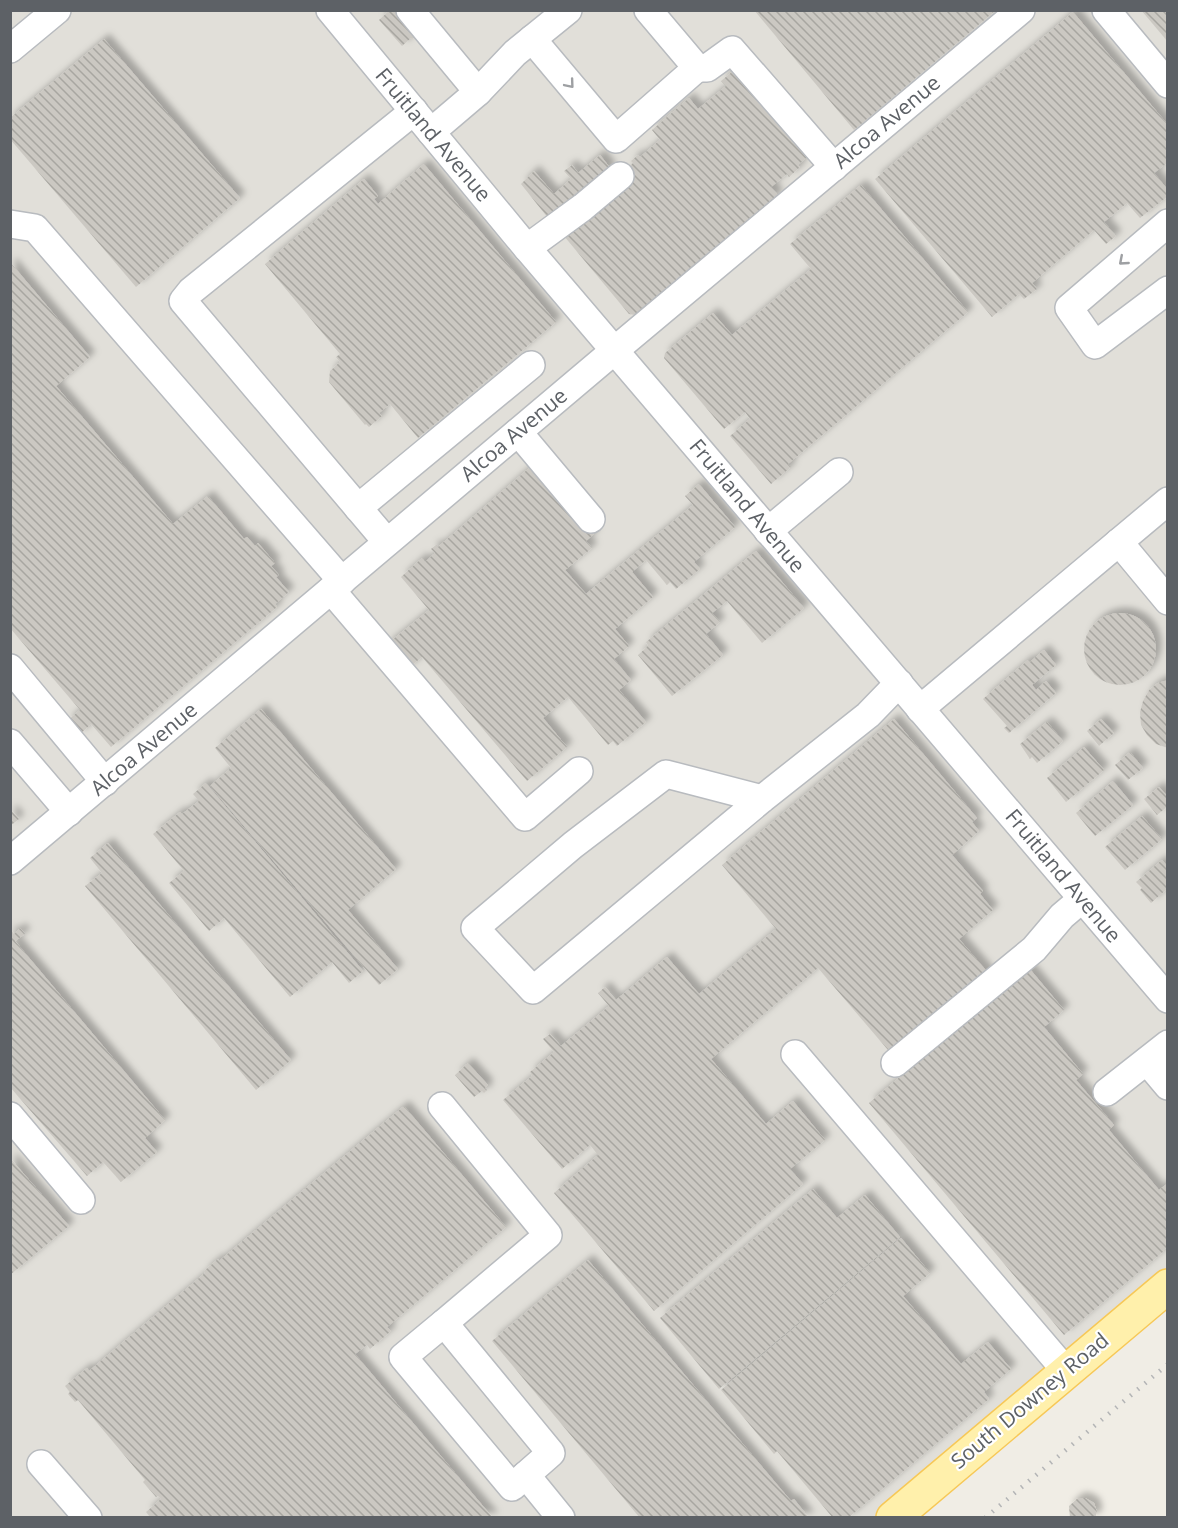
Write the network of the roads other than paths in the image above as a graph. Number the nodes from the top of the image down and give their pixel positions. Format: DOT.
graph roads {
  1 [pos="57,10"];
  2 [pos="330,10"];
  3 [pos="410,10"];
  4 [pos="567,10"];
  5 [pos="648,10"];
  6 [pos="1021,10"];
  7 [pos="1106,10"];
  8 [pos="532,39"];
  9 [pos="10,49"];
  10 [pos="698,68"];
  11 [pos="1167,84"];
  12 [pos="478,92"];
  13 [pos="414,111"];
  14 [pos="431,132"];
  15 [pos="834,167"];
  16 [pos="620,176"];
  17 [pos="1167,223"];
  18 [pos="10,224"];
  19 [pos="527,248"];
  20 [pos="1167,290"];
  21 [pos="615,350"];
  22 [pos="531,365"];
  23 [pos="518,432"];
  24 [pos="839,472"];
  25 [pos="1167,501"];
  26 [pos="358,508"];
  27 [pos="591,519"];
  28 [pos="768,531"];
  29 [pos="387,542"];
  30 [pos="1119,543"];
  31 [pos="336,586"];
  32 [pos="1167,601"];
  33 [pos="10,668"];
  34 [pos="899,683"];
  35 [pos="921,709"];
  36 [pos="10,743"];
  37 [pos="579,771"];
  38 [pos="105,782"];
  39 [pos="762,799"];
  40 [pos="69,812"];
  41 [pos="10,861"];
  42 [pos="1082,899"];
  43 [pos="1167,999"];
  44 [pos="1167,1044"];
  45 [pos="795,1054"];
  46 [pos="1147,1061"];
  47 [pos="896,1063"];
  48 [pos="1167,1086"];
  49 [pos="1107,1092"];
  50 [pos="442,1106"];
  51 [pos="10,1116"];
  52 [pos="81,1200"];
  53 [pos="1167,1286"];
  54 [pos="444,1323"];
  55 [pos="1066,1371"];
  56 [pos="41,1464"];
  57 [pos="526,1475"];
  58 [pos="88,1518"];
  59 [pos="561,1518"];
  60 [pos="893,1518"];
  1 -- 9 [label="street"];
  2 -- 13 [label="street, Fruitland Avenue"];
  3 -- 12 [label="street"];
  4 -- 8 [label="street"];
  5 -- 10 [label="street"];
  6 -- 15 [label="street, Alcoa Avenue"];
  7 -- 11 [label="street"];
  8 -- 10 [label="street, one-way"];
  8 -- 12 [label="street"];
  10 -- 15 [label="street"];
  12 -- 14 [label="street"];
  13 -- 14 [label="street, Fruitland Avenue"];
  13 -- 26 [label="street"];
  14 -- 19 [label="street, Fruitland Avenue"];
  15 -- 21 [label="street, Alcoa Avenue"];
  16 -- 19 [label="street"];
  17 -- 20 [label="street, one-way"];
  18 -- 31 [label="street"];
  19 -- 21 [label="street, Fruitland Avenue"];
  21 -- 23 [label="street, Alcoa Avenue"];
  21 -- 28 [label="street, Fruitland Avenue"];
  22 -- 26 [label="street"];
  23 -- 27 [label="street"];
  23 -- 29 [label="street, Alcoa Avenue"];
  24 -- 28 [label="street"];
  25 -- 30 [label="street"];
  26 -- 29 [label="street"];
  28 -- 34 [label="street, Fruitland Avenue"];
  29 -- 31 [label="street, Alcoa Avenue"];
  30 -- 32 [label="street"];
  30 -- 35 [label="street"];
  31 -- 37 [label="street"];
  31 -- 38 [label="street, Alcoa Avenue"];
  33 -- 38 [label="street"];
  34 -- 35 [label="street, Fruitland Avenue"];
  34 -- 39 [label="street"];
  35 -- 42 [label="street, Fruitland Avenue"];
  36 -- 40 [label="street"];
  38 -- 40 [label="street, Alcoa Avenue"];
  39 -- 39 [label="street"];
  40 -- 41 [label="street, Alcoa Avenue"];
  42 -- 43 [label="street, Fruitland Avenue"];
  42 -- 47 [label="street"];
  44 -- 46 [label="street"];
  45 -- 55 [label="street"];
  46 -- 48 [label="street"];
  46 -- 49 [label="street"];
  50 -- 54 [label="street"];
  51 -- 52 [label="street"];
  53 -- 55 [label="main road, South Downey Road"];
  54 -- 57 [label="street"];
  54 -- 57 [label="street"];
  55 -- 60 [label="main road, South Downey Road"];
  56 -- 58 [label="street"];
  57 -- 59 [label="street"];
}
